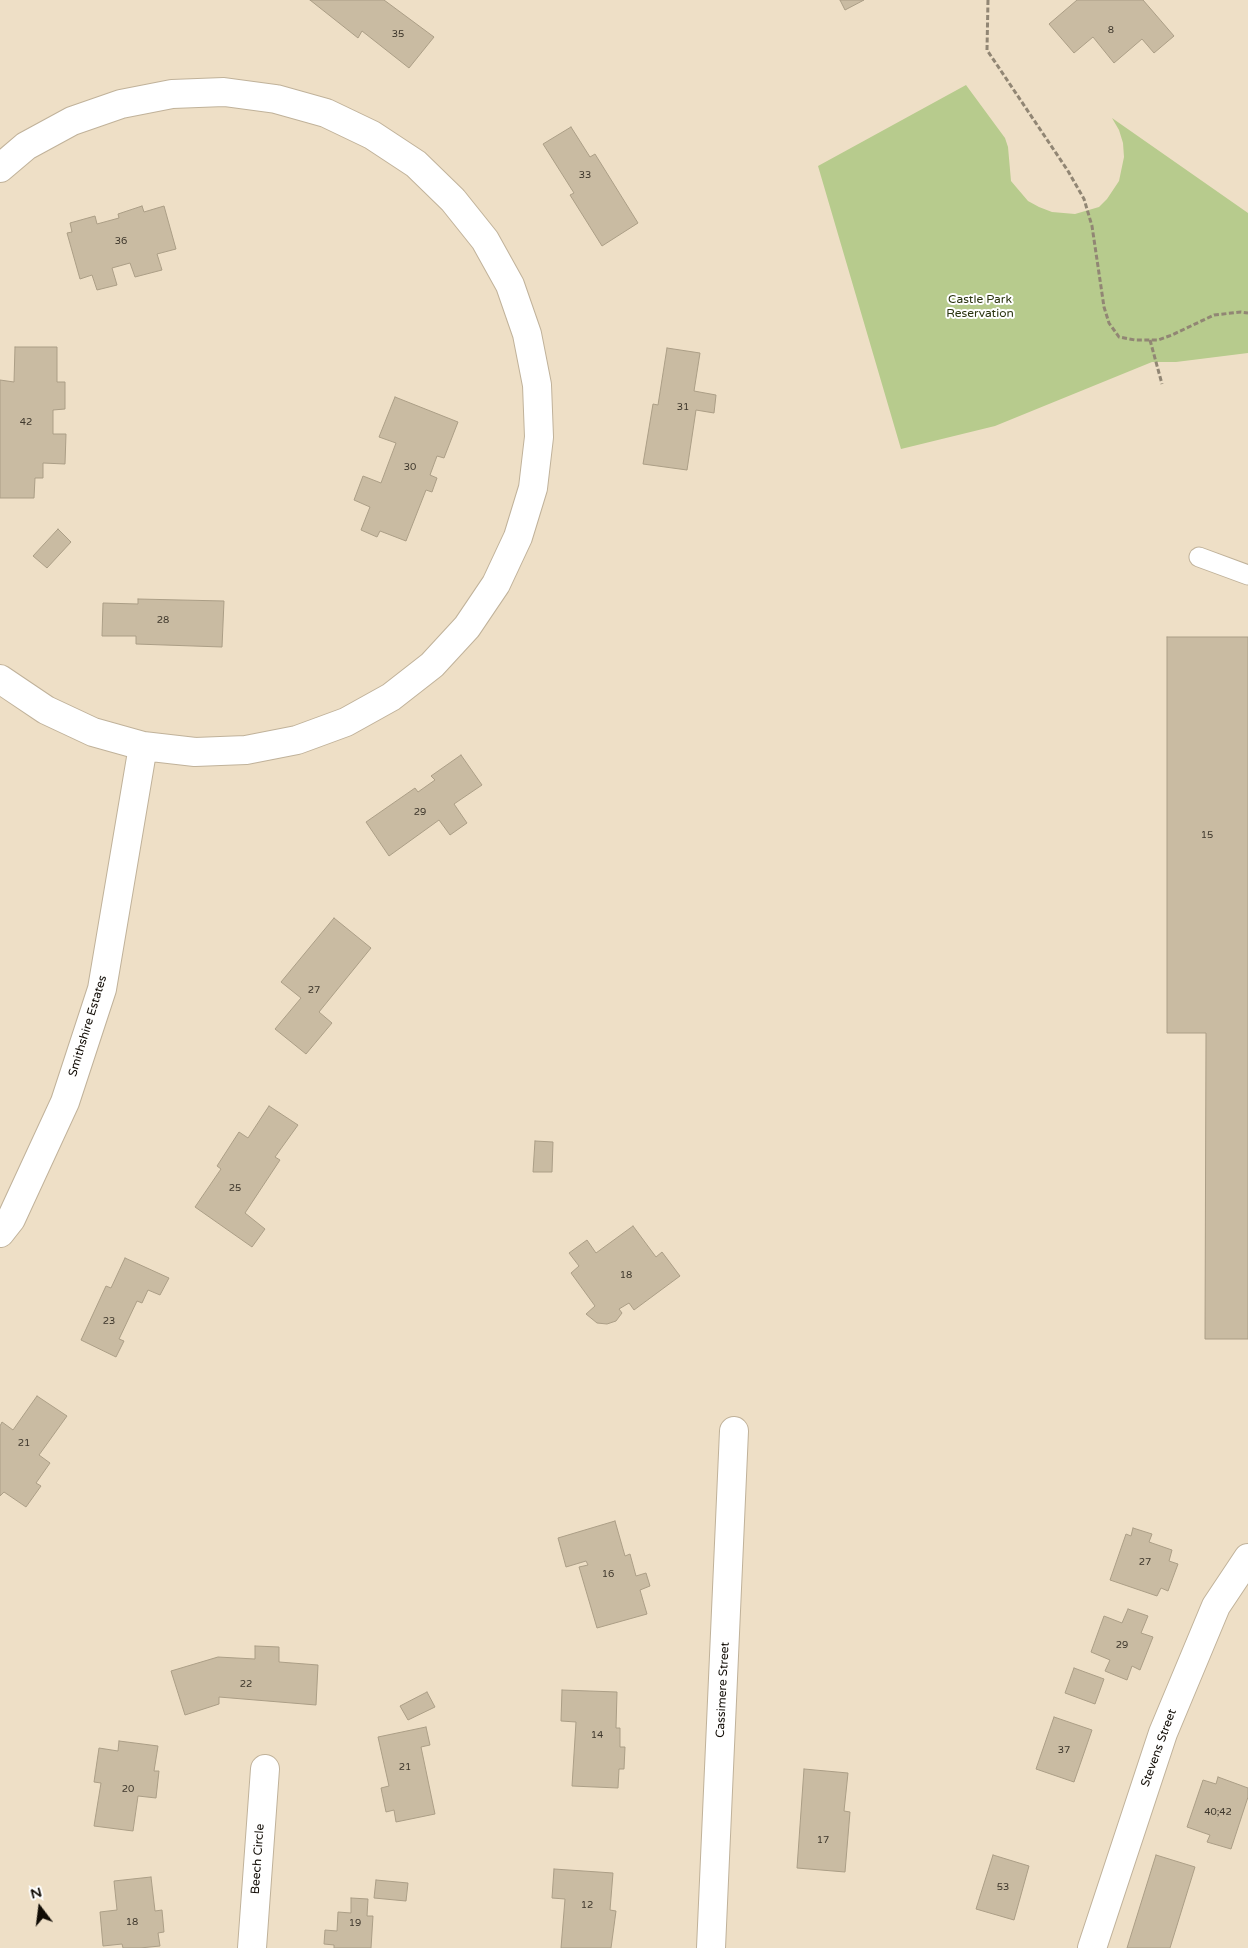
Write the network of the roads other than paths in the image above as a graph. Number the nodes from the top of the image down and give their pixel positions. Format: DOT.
graph roads {
  1 [pos="0,168"];
  2 [pos="1199,557"];
  3 [pos="1248,575"];
  4 [pos="0,679"];
  5 [pos="143,746"];
  6 [pos="0,1233"];
  7 [pos="734,1432"];
  8 [pos="1248,1558"];
  9 [pos="265,1769"];
  10 [pos="252,1948"];
  11 [pos="711,1948"];
  12 [pos="1092,1948"];
  1 -- 5 [label="street"];
  2 -- 3 [label="lane"];
  4 -- 5 [label="street"];
  5 -- 6 [label="street, Smithshire Estates"];
  7 -- 11 [label="street, Cassimere Street"];
  8 -- 12 [label="street, Stevens Street"];
  9 -- 10 [label="street, Beech Circle"];
}
